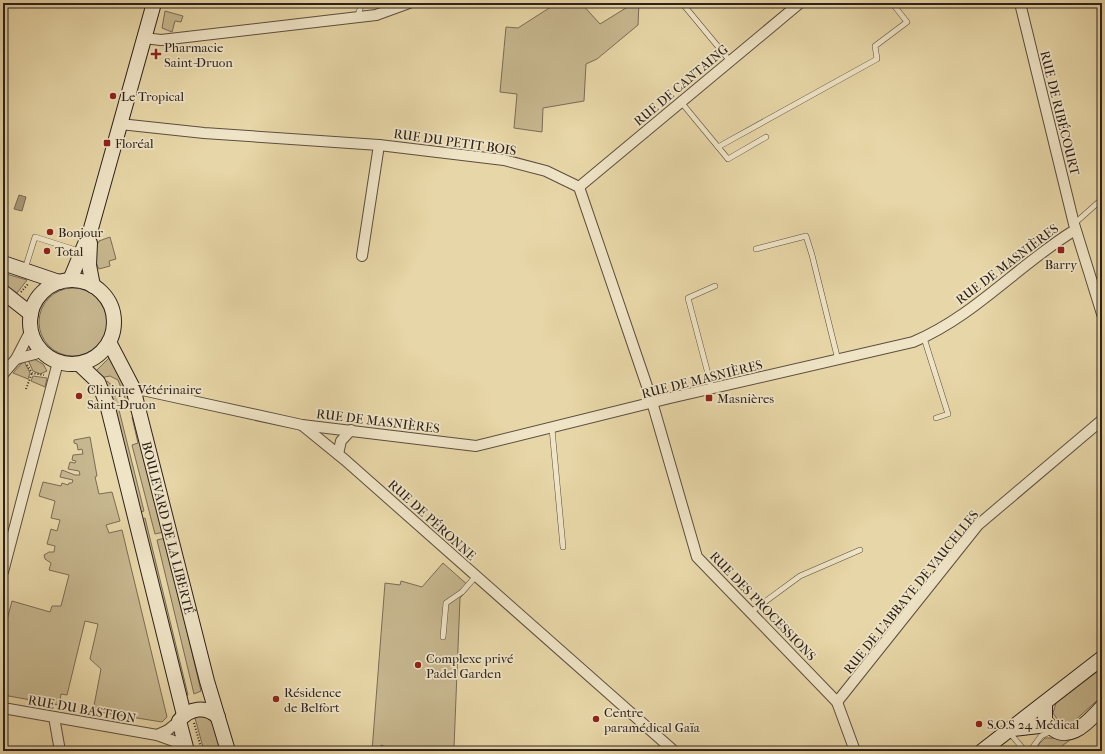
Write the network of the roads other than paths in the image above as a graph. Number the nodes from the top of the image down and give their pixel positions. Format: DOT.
graph roads {
  1 [pos="154,3"];
  2 [pos="362,3"];
  3 [pos="409,3"];
  4 [pos="682,3"];
  5 [pos="800,3"];
  6 [pos="892,3"];
  7 [pos="1020,3"];
  8 [pos="358,18"];
  9 [pos="144,38"];
  10 [pos="730,61"];
  11 [pos="681,102"];
  12 [pos="120,124"];
  13 [pos="766,137"];
  14 [pos="379,145"];
  15 [pos="718,147"];
  16 [pos="579,187"];
  17 [pos="1102,199"];
  18 [pos="1075,227"];
  19 [pos="90,232"];
  20 [pos="756,249"];
  21 [pos="82,252"];
  22 [pos="362,256"];
  23 [pos="3,263"];
  24 [pos="24,270"];
  25 [pos="65,281"];
  26 [pos="93,286"];
  27 [pos="715,286"];
  28 [pos="3,292"];
  29 [pos="31,314"];
  30 [pos="1102,314"];
  31 [pos="31,330"];
  32 [pos="924,338"];
  33 [pos="110,342"];
  34 [pos="41,350"];
  35 [pos="19,358"];
  36 [pos="838,360"];
  37 [pos="58,362"];
  38 [pos="79,364"];
  39 [pos="3,374"];
  40 [pos="133,388"];
  41 [pos="712,389"];
  42 [pos="652,403"];
  43 [pos="936,418"];
  44 [pos="1102,420"];
  45 [pos="302,425"];
  46 [pos="552,429"];
  47 [pos="351,430"];
  48 [pos="338,454"];
  49 [pos="563,547"];
  50 [pos="860,550"];
  51 [pos="3,572"];
  52 [pos="476,576"];
  53 [pos="751,612"];
  54 [pos="443,637"];
  55 [pos="1102,658"];
  56 [pos="837,702"];
  57 [pos="1045,703"];
  58 [pos="3,708"];
  59 [pos="1102,708"];
  60 [pos="54,717"];
  61 [pos="218,717"];
  62 [pos="185,719"];
  63 [pos="1051,728"];
  64 [pos="1010,730"];
  65 [pos="157,735"];
  66 [pos="186,748"];
  67 [pos="60,751"];
  68 [pos="228,751"];
  69 [pos="674,751"];
  70 [pos="854,751"];
  71 [pos="982,751"];
  72 [pos="1025,751"];
  73 [pos="1030,751"];
  1 -- 9 [label="main road"];
  2 -- 8 [label="lane"];
  3 -- 8 [label="street"];
  4 -- 10 [label="lane"];
  5 -- 10 [label="street, RUE DE CANTAING"];
  6 -- 15 [label="lane"];
  7 -- 18 [label="street, RUE DE RIBÉCOURT"];
  8 -- 9 [label="street"];
  9 -- 12 [label="main road"];
  10 -- 11 [label="street, RUE DE CANTAING"];
  11 -- 15 [label="lane"];
  11 -- 16 [label="street, RUE DE CANTAING"];
  12 -- 14 [label="street, RUE DU PETIT BOIS"];
  12 -- 19 [label="main road"];
  13 -- 15 [label="lane"];
  14 -- 16 [label="street, RUE DU PETIT BOIS"];
  14 -- 22 [label="street"];
  16 -- 42 [label="street"];
  17 -- 18 [label="lane"];
  18 -- 30 [label="street, RUE DE RIBÉCOURT"];
  18 -- 32 [label="street, RUE DE MASNIÈRES"];
  19 -- 21 [label="main road"];
  19 -- 26 [label="main road"];
  20 -- 36 [label="lane"];
  21 -- 24 [label="lane"];
  21 -- 25 [label="main road"];
  23 -- 24 [label="main road"];
  24 -- 25 [label="main road"];
  25 -- 26 [label="main road"];
  25 -- 29 [label="main road"];
  26 -- 33 [label="main road"];
  27 -- 41 [label="lane"];
  28 -- 29 [label="main road"];
  29 -- 31 [label="main road"];
  31 -- 34 [label="main road"];
  31 -- 35 [label="street"];
  32 -- 36 [label="street, RUE DE MASNIÈRES"];
  32 -- 43 [label="lane"];
  33 -- 38 [label="main road"];
  33 -- 40 [label="main road, BOULEVARD DE LA LIBERTÉ"];
  34 -- 35 [label="street"];
  34 -- 37 [label="main road"];
  35 -- 39 [label="street"];
  36 -- 41 [label="street, RUE DE MASNIÈRES"];
  37 -- 38 [label="main road"];
  37 -- 51 [label="street"];
  38 -- 62 [label="main road"];
  40 -- 45 [label="street, RUE DE PÉRONNE"];
  40 -- 61 [label="main road, BOULEVARD DE LA LIBERTÉ"];
  41 -- 42 [label="street, RUE DE MASNIÈRES"];
  42 -- 46 [label="street, RUE DE MASNIÈRES"];
  42 -- 53 [label="street, RUE DES PROCESSIONS"];
  44 -- 56 [label="street, RUE DE L'ABBAYE DE VAUCELLES"];
  45 -- 47 [label="street, RUE DE MASNIÈRES"];
  45 -- 48 [label="street, RUE DE PÉRONNE"];
  46 -- 47 [label="street, RUE DE MASNIÈRES"];
  46 -- 49 [label="lane"];
  47 -- 48 [label="street"];
  48 -- 52 [label="street, RUE DE PÉRONNE"];
  50 -- 53 [label="lane"];
  52 -- 54 [label="lane"];
  52 -- 69 [label="street, RUE DE PÉRONNE"];
  53 -- 56 [label="street, RUE DES PROCESSIONS"];
  55 -- 57 [label="main road"];
  56 -- 70 [label="street"];
  57 -- 63 [label="main road"];
  57 -- 64 [label="main road"];
  58 -- 60 [label="street, RUE DU BASTION"];
  59 -- 63 [label="main road"];
  60 -- 65 [label="street, RUE DU BASTION"];
  60 -- 67 [label="street"];
  61 -- 62 [label="main road"];
  61 -- 68 [label="main road, BOULEVARD DE LA LIBERTÉ"];
  62 -- 65 [label="street"];
  62 -- 66 [label="main road"];
  63 -- 64 [label="main road"];
  63 -- 73 [label="lane"];
  64 -- 71 [label="main road"];
  64 -- 72 [label="lane"];
  65 -- 66 [label="street, RUE DU BASTION"];
}
